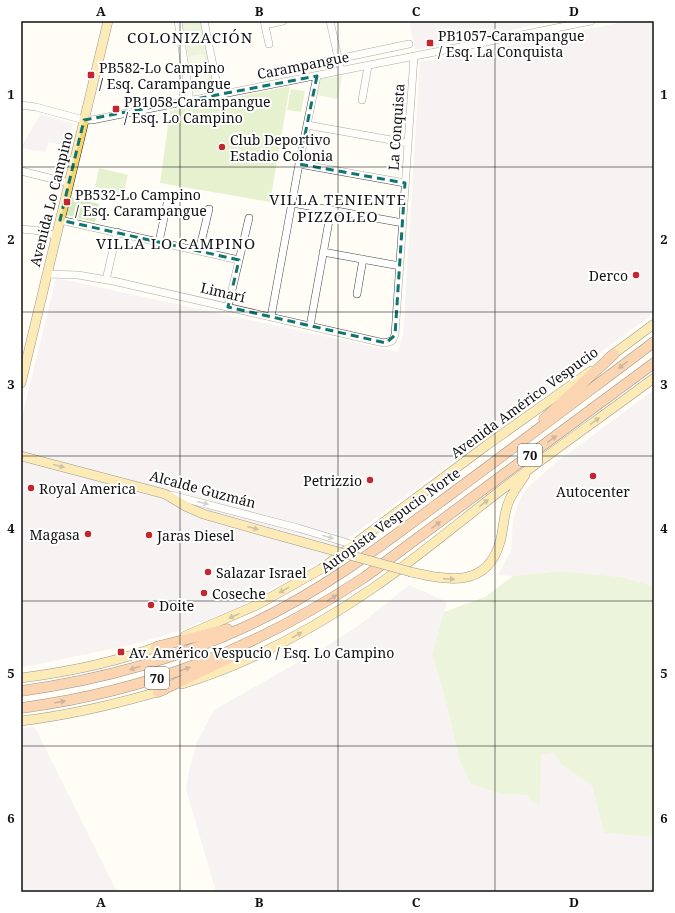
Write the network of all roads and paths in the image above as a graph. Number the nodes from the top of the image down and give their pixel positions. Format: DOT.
graph roads {
  1 [pos="108,21"];
  2 [pos="178,21"];
  3 [pos="204,21"];
  4 [pos="283,21"];
  5 [pos="330,21"];
  6 [pos="591,21"];
  7 [pos="264,23"];
  8 [pos="269,44"];
  9 [pos="409,44"];
  10 [pos="414,56"];
  11 [pos="338,59"];
  12 [pos="368,66"];
  13 [pos="340,71"];
  14 [pos="262,75"];
  15 [pos="317,76"];
  16 [pos="219,95"];
  17 [pos="362,100"];
  18 [pos="190,101"];
  19 [pos="21,106"];
  20 [pos="84,120"];
  21 [pos="306,125"];
  22 [pos="408,143"];
  23 [pos="299,164"];
  24 [pos="21,171"];
  25 [pos="69,183"];
  26 [pos="406,183"];
  27 [pos="168,199"];
  28 [pos="292,203"];
  29 [pos="209,209"];
  30 [pos="331,210"];
  31 [pos="248,218"];
  32 [pos="60,220"];
  33 [pos="403,224"];
  34 [pos="21,229"];
  35 [pos="117,232"];
  36 [pos="56,236"];
  37 [pos="158,242"];
  38 [pos="199,251"];
  39 [pos="324,252"];
  40 [pos="363,259"];
  41 [pos="239,260"];
  42 [pos="400,266"];
  43 [pos="47,274"];
  44 [pos="106,280"];
  45 [pos="357,294"];
  46 [pos="228,307"];
  47 [pos="272,317"];
  48 [pos="654,324"];
  49 [pos="310,326"];
  50 [pos="392,341"];
  51 [pos="654,342"];
  52 [pos="614,354"];
  53 [pos="654,363"];
  54 [pos="23,365"];
  55 [pos="654,378"];
  56 [pos="21,383"];
  57 [pos="522,442"];
  58 [pos="21,456"];
  59 [pos="529,468"];
  60 [pos="165,494"];
  61 [pos="354,545"];
  62 [pos="274,612"];
  63 [pos="286,625"];
  64 [pos="156,647"];
  65 [pos="21,678"];
  66 [pos="21,692"];
  67 [pos="158,692"];
  68 [pos="21,708"];
  69 [pos="21,721"];
  1 -- 20 [label="main road, Avenida Lo Campino"];
  2 -- 18 [label="street"];
  3 -- 16 [label="street"];
  4 -- 7 [label="street"];
  5 -- 11 [label="street"];
  6 -- 10 [label="street, Carampangue"];
  7 -- 8 [label="street"];
  9 -- 11 [label="street, Carampangue"];
  10 -- 12 [label="street, Carampangue"];
  10 -- 22 [label="street, La Conquista"];
  11 -- 13 [label="street"];
  11 -- 14 [label="street, Carampangue"];
  12 -- 13 [label="street, Carampangue"];
  12 -- 17 [label="street"];
  13 -- 15 [label="street, Carampangue"];
  15 -- 16 [label="street, Carampangue"];
  15 -- 21 [label="street"];
  16 -- 18 [label="street, Carampangue"];
  18 -- 20 [label="street, Carampangue"];
  19 -- 20 [label="street, Carampangue"];
  20 -- 25 [label="main road, Avenida Lo Campino"];
  21 -- 22 [label="street"];
  21 -- 23 [label="street"];
  22 -- 26 [label="street, La Conquista"];
  23 -- 26 [label="street"];
  23 -- 28 [label="street"];
  24 -- 25 [label="street"];
  25 -- 32 [label="main road, Avenida Lo Campino"];
  26 -- 33 [label="street, La Conquista"];
  27 -- 37 [label="street"];
  28 -- 30 [label="street"];
  28 -- 47 [label="street"];
  29 -- 38 [label="street"];
  30 -- 33 [label="street"];
  30 -- 39 [label="street"];
  31 -- 41 [label="street"];
  32 -- 35 [label="street"];
  32 -- 36 [label="main road, Avenida Lo Campino"];
  33 -- 42 [label="street, La Conquista"];
  34 -- 36 [label="street"];
  35 -- 37 [label="street"];
  35 -- 44 [label="street"];
  36 -- 43 [label="main road, Avenida Lo Campino"];
  37 -- 38 [label="street"];
  38 -- 41 [label="street"];
  39 -- 40 [label="street"];
  39 -- 49 [label="street"];
  40 -- 42 [label="street"];
  40 -- 45 [label="street"];
  41 -- 46 [label="street"];
  42 -- 50 [label="street, La Conquista"];
  43 -- 44 [label="street, Limarí"];
  43 -- 54 [label="main road, Avenida Lo Campino"];
  44 -- 46 [label="street, Limarí"];
  46 -- 47 [label="street, Limarí"];
  47 -- 49 [label="street, Limarí"];
  48 -- 52 [label="main road, Avenida Américo Vespucio"];
  49 -- 50 [label="street, Limarí"];
  51 -- 57 [label="highway, Autopista Vespucio Norte / 70, one-way"];
  52 -- 57 [label="highway"];
  52 -- 61 [label="main road, Avenida Américo Vespucio"];
  63 -- 53 [label="highway, 70, one-way"];
  54 -- 56 [label="main road, Avenida Lo Campino"];
  59 -- 55 [label="main road, one-way"];
  57 -- 62 [label="highway, Autopista Vespucio Norte / 70"];
  58 -- 60 [label="main road, Alcalde Guzmán, one-way"];
  60 -- 59 [label="main road, one-way, bridge"];
  67 -- 59 [label="main road, one-way"];
  60 -- 61 [label="street, Alcalde Guzmán, one-way"];
  61 -- 64 [label="main road, Avenida Américo Vespucio, one-way"];
  62 -- 64 [label="highway"];
  62 -- 66 [label="highway, Autopista Vespucio Norte / 70, one-way"];
  63 -- 67 [label="highway"];
  68 -- 63 [label="highway, 70, one-way"];
  64 -- 65 [label="main road, Avenida Américo Vespucio"];
  67 -- 69 [label="main road"];
}
